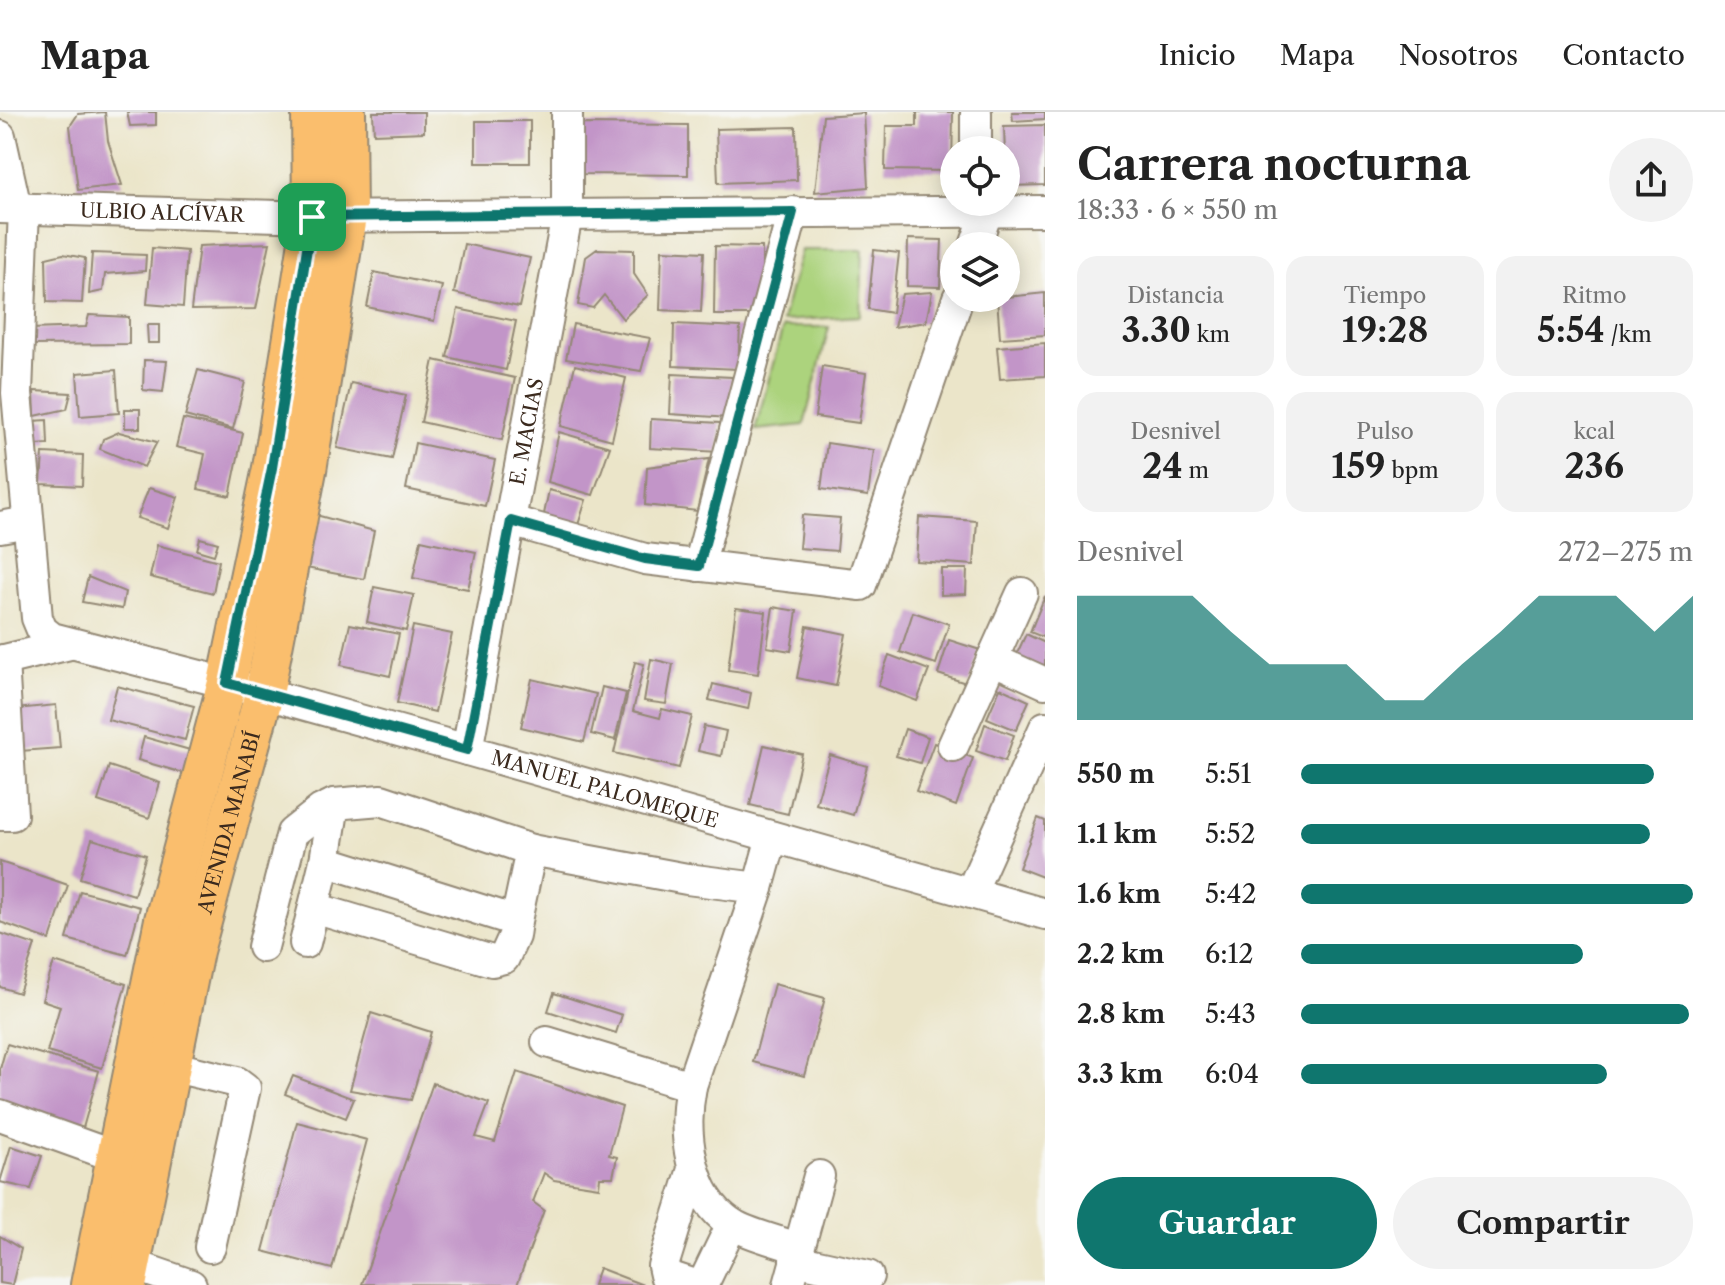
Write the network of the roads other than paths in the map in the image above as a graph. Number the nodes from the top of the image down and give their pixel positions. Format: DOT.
graph roads {
  1 [pos="311,112"];
  2 [pos="346,112"];
  3 [pos="567,112"];
  4 [pos="976,112"];
  5 [pos="0,136"];
  6 [pos="976,136"];
  7 [pos="13,208"];
  8 [pos="940,209"];
  9 [pos="1020,210"];
  10 [pos="1045,211"];
  11 [pos="793,212"];
  12 [pos="567,215"];
  13 [pos="329,216"];
  14 [pos="953,312"];
  15 [pos="511,521"];
  16 [pos="14,525"];
  17 [pos="699,566"];
  18 [pos="1022,593"];
  19 [pos="70,644"];
  20 [pos="992,659"];
  21 [pos="2,660"];
  22 [pos="227,683"];
  23 [pos="1045,683"];
  24 [pos="264,694"];
  25 [pos="1045,727"];
  26 [pos="953,746"];
  27 [pos="467,750"];
  28 [pos="334,804"];
  29 [pos="0,815"];
  30 [pos="772,837"];
  31 [pos="531,850"];
  32 [pos="325,861"];
  33 [pos="758,888"];
  34 [pos="971,892"];
  35 [pos="314,908"];
  36 [pos="1045,914"];
  37 [pos="516,921"];
  38 [pos="305,943"];
  39 [pos="263,947"];
  40 [pos="547,1042"];
  41 [pos="170,1066"];
  42 [pos="691,1086"];
  43 [pos="0,1115"];
  44 [pos="114,1156"];
  45 [pos="693,1169"];
  46 [pos="819,1176"];
  47 [pos="732,1224"];
  48 [pos="210,1247"];
  49 [pos="794,1265"];
  50 [pos="111,1272"];
  51 [pos="868,1276"];
  52 [pos="191,1285"];
  53 [pos="697,1285"];
  1 -- 13 [label="main road"];
  2 -- 13 [label="main road"];
  3 -- 12 [label="street, E. MACIAS"];
  4 -- 6 [label="street"];
  5 -- 7 [label="street"];
  7 -- 13 [label="street, ULBIO ALCÍVAR"];
  7 -- 16 [label="street"];
  8 -- 11 [label="street, ULBIO ALCÍVAR"];
  9 -- 10 [label="street, ULBIO ALCÍVAR"];
  11 -- 12 [label="street, ULBIO ALCÍVAR"];
  11 -- 17 [label="street"];
  12 -- 13 [label="street, ULBIO ALCÍVAR"];
  12 -- 15 [label="street, E. MACIAS"];
  13 -- 22 [label="main road, AVENIDA MANABÍ"];
  13 -- 24 [label="main road, AVENIDA MANABÍ"];
  14 -- 17 [label="street"];
  15 -- 17 [label="street"];
  15 -- 27 [label="street, E. MACIAS"];
  16 -- 19 [label="street"];
  18 -- 20 [label="street"];
  19 -- 21 [label="street"];
  19 -- 22 [label="street, MANUEL PALOMEQUE"];
  20 -- 23 [label="street"];
  20 -- 26 [label="street"];
  21 -- 29 [label="street"];
  22 -- 24 [label="street, MANUEL PALOMEQUE"];
  22 -- 44 [label="main road, AVENIDA MANABÍ"];
  24 -- 27 [label="street, MANUEL PALOMEQUE"];
  24 -- 41 [label="main road, AVENIDA MANABÍ"];
  25 -- 34 [label="street"];
  27 -- 30 [label="street, MANUEL PALOMEQUE"];
  28 -- 31 [label="street"];
  28 -- 32 [label="street"];
  28 -- 39 [label="street"];
  30 -- 33 [label="street"];
  30 -- 34 [label="street, MANUEL PALOMEQUE"];
  31 -- 33 [label="street"];
  31 -- 37 [label="street"];
  32 -- 35 [label="street"];
  32 -- 37 [label="street"];
  33 -- 42 [label="street"];
  34 -- 36 [label="street, MANUEL PALOMEQUE"];
  35 -- 37 [label="street"];
  35 -- 38 [label="street"];
  40 -- 42 [label="street"];
  41 -- 48 [label="street"];
  41 -- 50 [label="main road, AVENIDA MANABÍ"];
  42 -- 45 [label="street"];
  43 -- 44 [label="street"];
  44 -- 50 [label="main road, AVENIDA MANABÍ"];
  45 -- 47 [label="street"];
  45 -- 53 [label="street"];
  46 -- 49 [label="street"];
  47 -- 49 [label="street"];
  47 -- 53 [label="street"];
  49 -- 51 [label="street"];
  50 -- 52 [label="street"];
}
